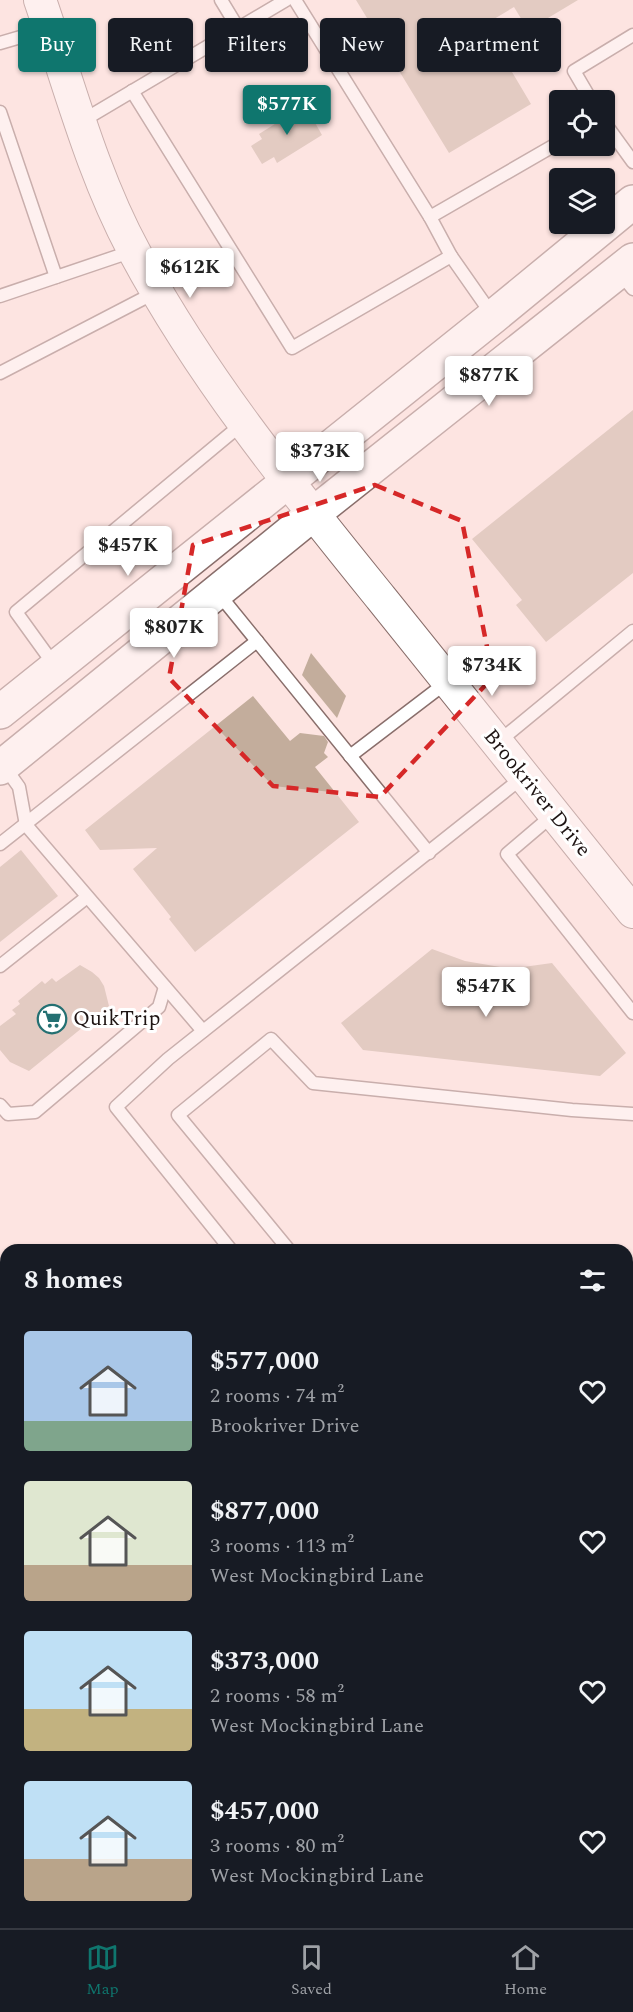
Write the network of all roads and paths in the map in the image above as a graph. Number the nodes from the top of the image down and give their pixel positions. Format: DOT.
graph roads {
  1 [pos="221,0"];
  2 [pos="286,0"];
  3 [pos="295,0"];
  4 [pos="45,14"];
  5 [pos="232,18"];
  6 [pos="255,18"];
  7 [pos="633,35"];
  8 [pos="0,43"];
  9 [pos="205,48"];
  10 [pos="585,90"];
  11 [pos="132,91"];
  12 [pos="0,112"];
  13 [pos="81,121"];
  14 [pos="615,137"];
  15 [pos="549,148"];
  16 [pos="633,162"];
  17 [pos="633,202"];
  18 [pos="430,217"];
  19 [pos="134,251"];
  20 [pos="451,256"];
  21 [pos="628,274"];
  22 [pos="56,277"];
  23 [pos="157,292"];
  24 [pos="0,296"];
  25 [pos="493,317"];
  26 [pos="0,373"];
  27 [pos="243,423"];
  28 [pos="288,482"];
  29 [pos="313,514"];
  30 [pos="217,591"];
  31 [pos="633,631"];
  32 [pos="257,641"];
  33 [pos="56,667"];
  34 [pos="448,682"];
  35 [pos="0,712"];
  36 [pos="497,743"];
  37 [pos="350,756"];
  38 [pos="2,766"];
  39 [pos="524,776"];
  40 [pos="555,814"];
  41 [pos="26,825"];
  42 [pos="0,844"];
  43 [pos="429,853"];
  44 [pos="87,897"];
  45 [pos="633,912"];
  46 [pos="0,966"];
  47 [pos="165,987"];
  48 [pos="633,1013"];
  49 [pos="203,1031"];
  50 [pos="3,1113"];
  51 [pos="633,1114"];
  52 [pos="226,1244"];
  53 [pos="284,1244"];
  1 -- 5 [label="lane"];
  2 -- 6 [label="lane"];
  3 -- 18 [label="lane"];
  4 -- 8 [label="lane"];
  4 -- 13 [label="street, Brookriver Drive"];
  7 -- 10 [label="lane"];
  9 -- 11 [label="lane"];
  11 -- 13 [label="lane"];
  11 -- 20 [label="lane"];
  12 -- 22 [label="lane"];
  13 -- 19 [label="street, Brookriver Drive"];
  14 -- 16 [label="lane"];
  15 -- 18 [label="lane"];
  17 -- 25 [label="main road"];
  18 -- 20 [label="lane"];
  19 -- 22 [label="lane"];
  19 -- 23 [label="street, Brookriver Drive"];
  20 -- 25 [label="lane"];
  21 -- 29 [label="main road"];
  22 -- 24 [label="lane"];
  23 -- 26 [label="lane"];
  23 -- 27 [label="street, Brookriver Drive"];
  25 -- 28 [label="main road"];
  27 -- 28 [label="street, Brookriver Drive"];
  27 -- 33 [label="lane"];
  28 -- 29 [label="street, Brookriver Drive"];
  28 -- 33 [label="main road"];
  29 -- 30 [label="main road"];
  29 -- 34 [label="street, Brookriver Drive"];
  30 -- 32 [label="lane"];
  30 -- 38 [label="main road"];
  31 -- 36 [label="lane"];
  32 -- 37 [label="lane"];
  32 -- 41 [label="lane"];
  33 -- 35 [label="main road"];
  34 -- 36 [label="street, Brookriver Drive"];
  34 -- 37 [label="lane"];
  36 -- 39 [label="street, Brookriver Drive"];
  37 -- 43 [label="lane"];
  38 -- 41 [label="lane"];
  39 -- 40 [label="street, Brookriver Drive"];
  39 -- 43 [label="lane"];
  40 -- 45 [label="street, Brookriver Drive"];
  40 -- 48 [label="lane"];
  41 -- 42 [label="lane"];
  41 -- 44 [label="lane"];
  43 -- 49 [label="lane"];
  44 -- 46 [label="lane"];
  44 -- 47 [label="lane"];
  47 -- 49 [label="lane"];
  47 -- 50 [label="lane"];
  49 -- 52 [label="lane"];
  51 -- 53 [label="lane"];
}
